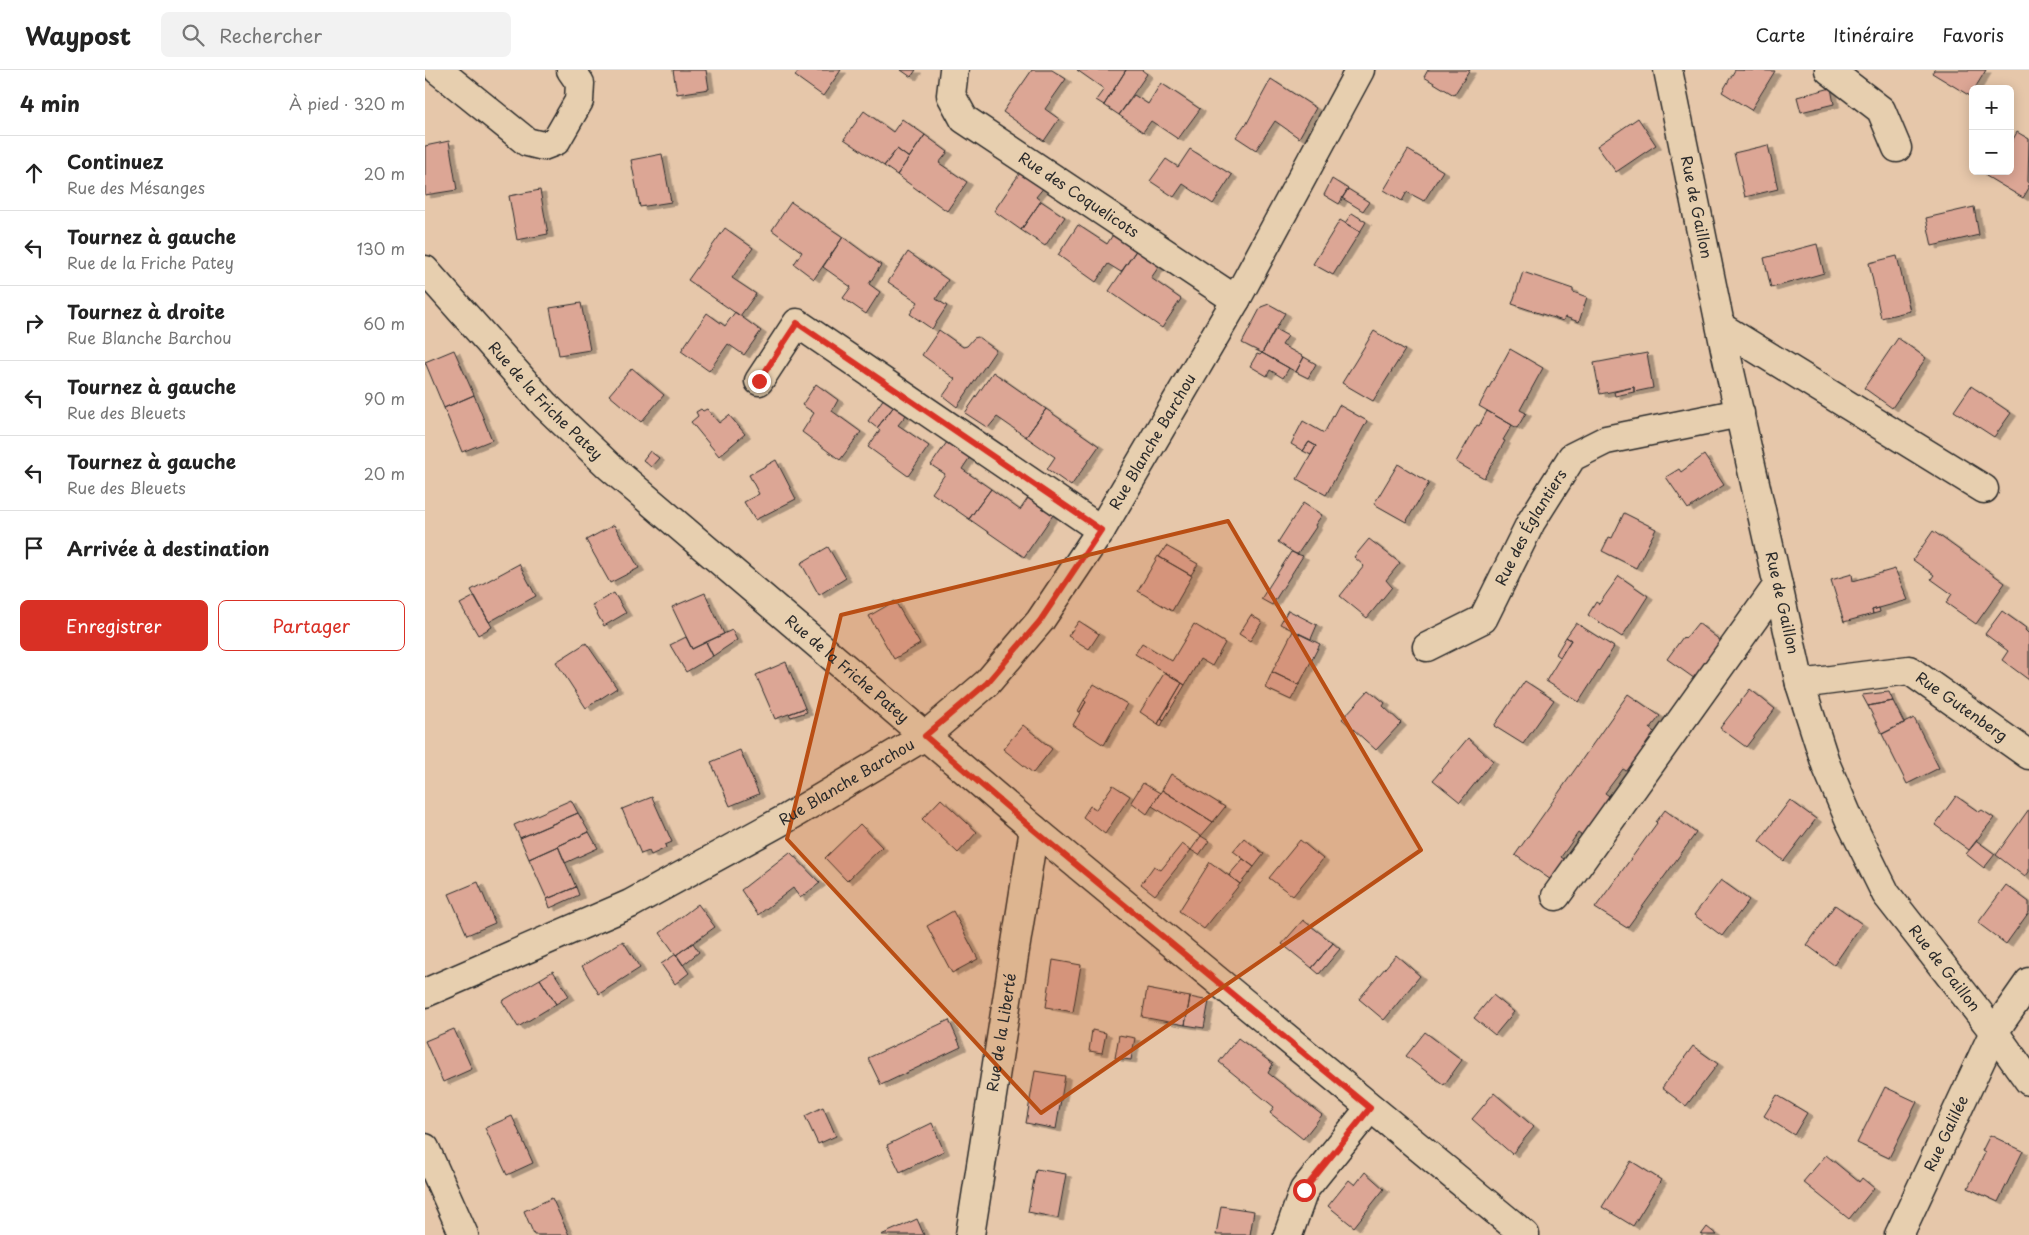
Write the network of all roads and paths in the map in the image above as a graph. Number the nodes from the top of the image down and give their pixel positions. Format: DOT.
graph roads {
  1 [pos="433,70"];
  2 [pos="438,70"];
  3 [pos="571,70"];
  4 [pos="954,70"];
  5 [pos="1360,70"];
  6 [pos="1668,70"];
  7 [pos="1829,70"];
  8 [pos="425,79"];
  9 [pos="1897,148"];
  10 [pos="425,270"];
  11 [pos="1236,300"];
  12 [pos="1721,327"];
  13 [pos="759,381"];
  14 [pos="1740,413"];
  15 [pos="1984,490"];
  16 [pos="1101,530"];
  17 [pos="1778,585"];
  18 [pos="1427,647"];
  19 [pos="1800,684"];
  20 [pos="925,736"];
  21 [pos="2029,755"];
  22 [pos="1034,830"];
  23 [pos="1556,896"];
  24 [pos="2029,982"];
  25 [pos="425,992"];
  26 [pos="1994,1032"];
  27 [pos="2029,1081"];
  28 [pos="1370,1108"];
  29 [pos="425,1148"];
  30 [pos="464,1235"];
  31 [pos="970,1235"];
  32 [pos="1288,1235"];
  33 [pos="1525,1235"];
  34 [pos="1899,1235"];
  1 -- 8 [label="street"];
  2 -- 3 [label="street"];
  4 -- 11 [label="street, Rue des Coquelicots"];
  5 -- 11 [label="street, Rue Blanche Barchou"];
  6 -- 12 [label="street, Rue de Gaillon"];
  7 -- 9 [label="street"];
  10 -- 20 [label="street, Rue de la Friche Patey"];
  11 -- 16 [label="street, Rue Blanche Barchou"];
  12 -- 14 [label="street, Rue de Gaillon"];
  12 -- 15 [label="street"];
  13 -- 16 [label="street"];
  14 -- 17 [label="street, Rue de Gaillon"];
  14 -- 18 [label="street, Rue des Églantiers"];
  16 -- 20 [label="street, Rue Blanche Barchou"];
  17 -- 19 [label="street, Rue de Gaillon"];
  17 -- 23 [label="street"];
  19 -- 21 [label="street, Rue Gutenberg"];
  19 -- 26 [label="street, Rue de Gaillon"];
  20 -- 22 [label="street, Rue de la Friche Patey"];
  20 -- 25 [label="street, Rue Blanche Barchou"];
  22 -- 28 [label="street, Rue de la Friche Patey"];
  22 -- 31 [label="street, Rue de la Liberté"];
  24 -- 26 [label="street"];
  26 -- 27 [label="street, Rue de Gaillon"];
  26 -- 34 [label="street, Rue Galilée"];
  28 -- 32 [label="street"];
  28 -- 33 [label="street, Rue de la Friche Patey"];
  29 -- 30 [label="street"];
}
